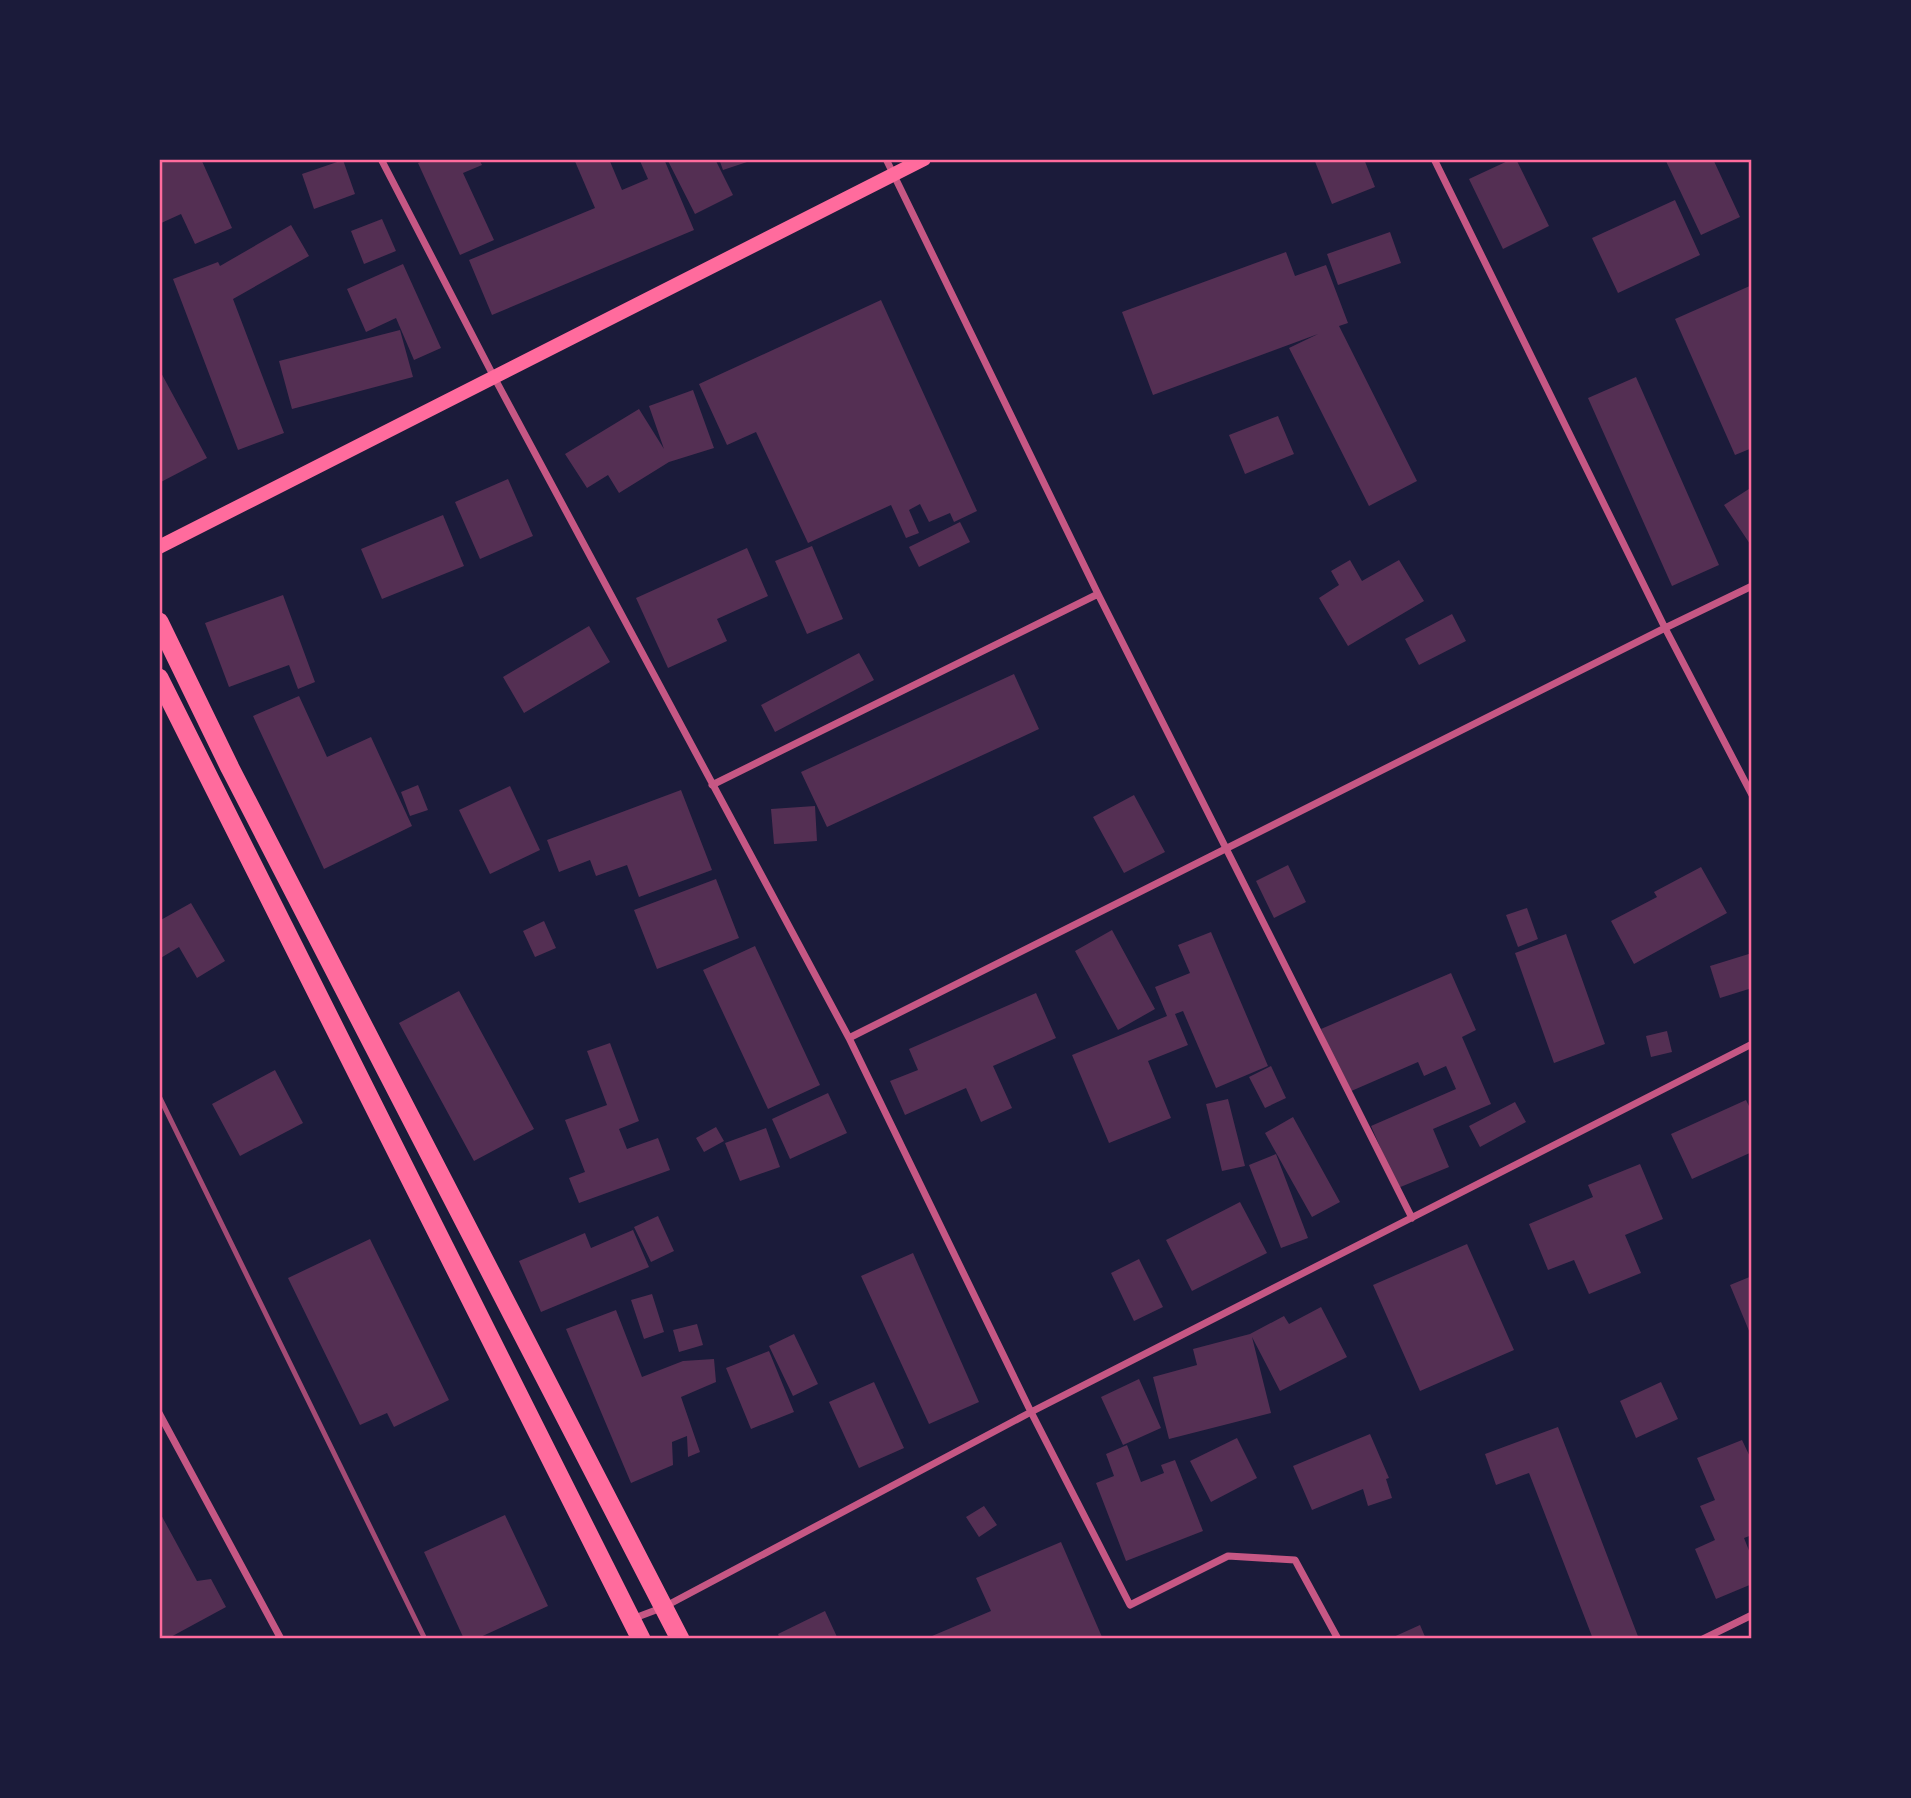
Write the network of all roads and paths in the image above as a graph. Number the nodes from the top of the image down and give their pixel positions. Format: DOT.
graph roads {
  1 [pos="381,159"];
  2 [pos="886,159"];
  3 [pos="923,159"];
  4 [pos="1434,159"];
  5 [pos="894,174"];
  6 [pos="494,377"];
  7 [pos="159,547"];
  8 [pos="1752,586"];
  9 [pos="1098,594"];
  10 [pos="159,622"];
  11 [pos="1665,628"];
  12 [pos="159,678"];
  13 [pos="712,785"];
  14 [pos="1752,795"];
  15 [pos="1225,849"];
  16 [pos="849,1038"];
  17 [pos="1752,1044"];
  18 [pos="1412,1218"];
  19 [pos="1031,1412"];
  20 [pos="159,1413"];
  21 [pos="664,1606"];
  22 [pos="1752,1615"];
  23 [pos="631,1619"];
  24 [pos="278,1638"];
  25 [pos="641,1639"];
  26 [pos="680,1639"];
  27 [pos="1338,1639"];
  28 [pos="1703,1639"];
  1 -- 6 [label="street"];
  2 -- 5 [label="street"];
  3 -- 5 [label="main road"];
  4 -- 11 [label="street"];
  5 -- 6 [label="main road"];
  5 -- 9 [label="street"];
  6 -- 7 [label="main road"];
  6 -- 13 [label="street"];
  8 -- 11 [label="street"];
  9 -- 13 [label="street"];
  9 -- 15 [label="street"];
  10 -- 21 [label="highway"];
  11 -- 14 [label="street"];
  11 -- 15 [label="street"];
  12 -- 23 [label="highway"];
  13 -- 16 [label="street"];
  15 -- 16 [label="street"];
  15 -- 18 [label="street"];
  16 -- 19 [label="street"];
  17 -- 18 [label="street"];
  18 -- 19 [label="street"];
  19 -- 21 [label="street"];
  19 -- 27 [label="street"];
  20 -- 24 [label="street"];
  21 -- 23 [label="street"];
  21 -- 26 [label="highway"];
  22 -- 28 [label="street"];
  23 -- 25 [label="highway"];
}
